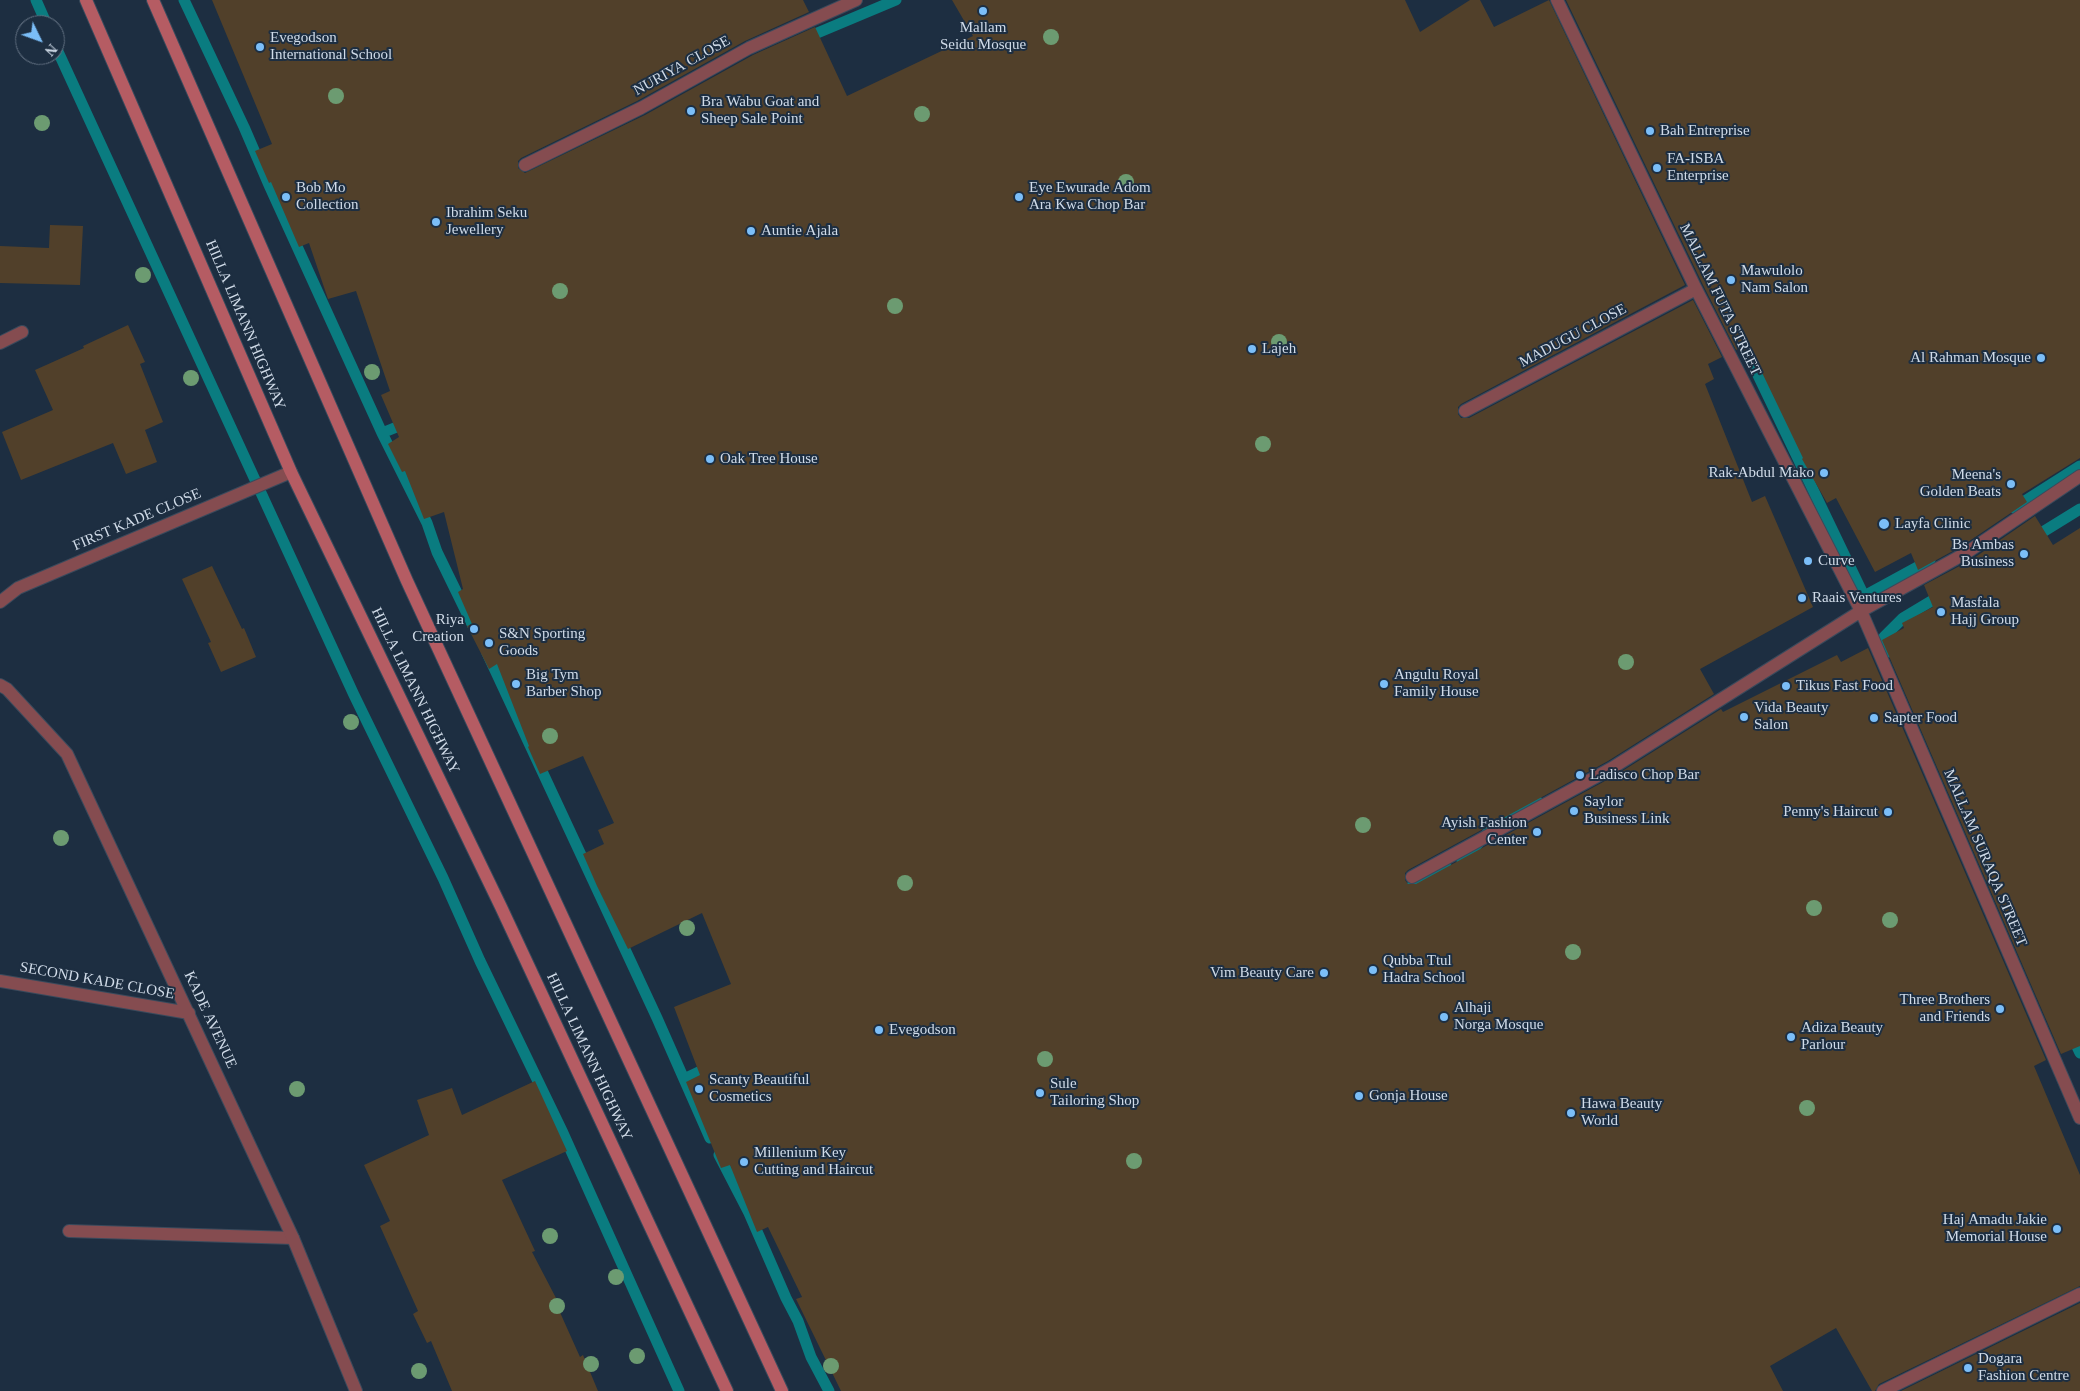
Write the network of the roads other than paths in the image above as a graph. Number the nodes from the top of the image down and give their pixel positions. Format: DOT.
graph roads {
  1 [pos="86,0"];
  2 [pos="153,0"];
  3 [pos="856,0"];
  4 [pos="1557,0"];
  5 [pos="525,165"];
  6 [pos="1696,289"];
  7 [pos="22,332"];
  8 [pos="0,343"];
  9 [pos="1465,412"];
  10 [pos="291,472"];
  11 [pos="2080,476"];
  12 [pos="0,602"];
  13 [pos="1861,611"];
  14 [pos="0,685"];
  15 [pos="1412,877"];
  16 [pos="0,981"];
  17 [pos="189,1013"];
  18 [pos="2080,1118"];
  19 [pos="69,1231"];
  20 [pos="294,1238"];
  21 [pos="2080,1294"];
  22 [pos="356,1391"];
  23 [pos="727,1391"];
  24 [pos="782,1391"];
  25 [pos="1883,1391"];
  1 -- 10 [label="main road, HILLA LIMANN HIGHWAY"];
  2 -- 24 [label="main road"];
  3 -- 5 [label="street, NURIYA CLOSE"];
  4 -- 6 [label="street, MALLAM FUTA STREET"];
  6 -- 9 [label="street, MADUGU CLOSE"];
  6 -- 13 [label="street, MALLAM FUTA STREET"];
  7 -- 8 [label="street"];
  10 -- 12 [label="street, FIRST KADE CLOSE"];
  10 -- 23 [label="main road, HILLA LIMANN HIGHWAY"];
  11 -- 13 [label="street"];
  13 -- 15 [label="street"];
  13 -- 18 [label="street, MALLAM SURAQA STREET"];
  14 -- 17 [label="street, KADE AVENUE"];
  16 -- 17 [label="street, SECOND KADE CLOSE"];
  17 -- 20 [label="street, KADE AVENUE"];
  19 -- 20 [label="street"];
  20 -- 22 [label="street, KADE AVENUE"];
  21 -- 25 [label="street"];
}
